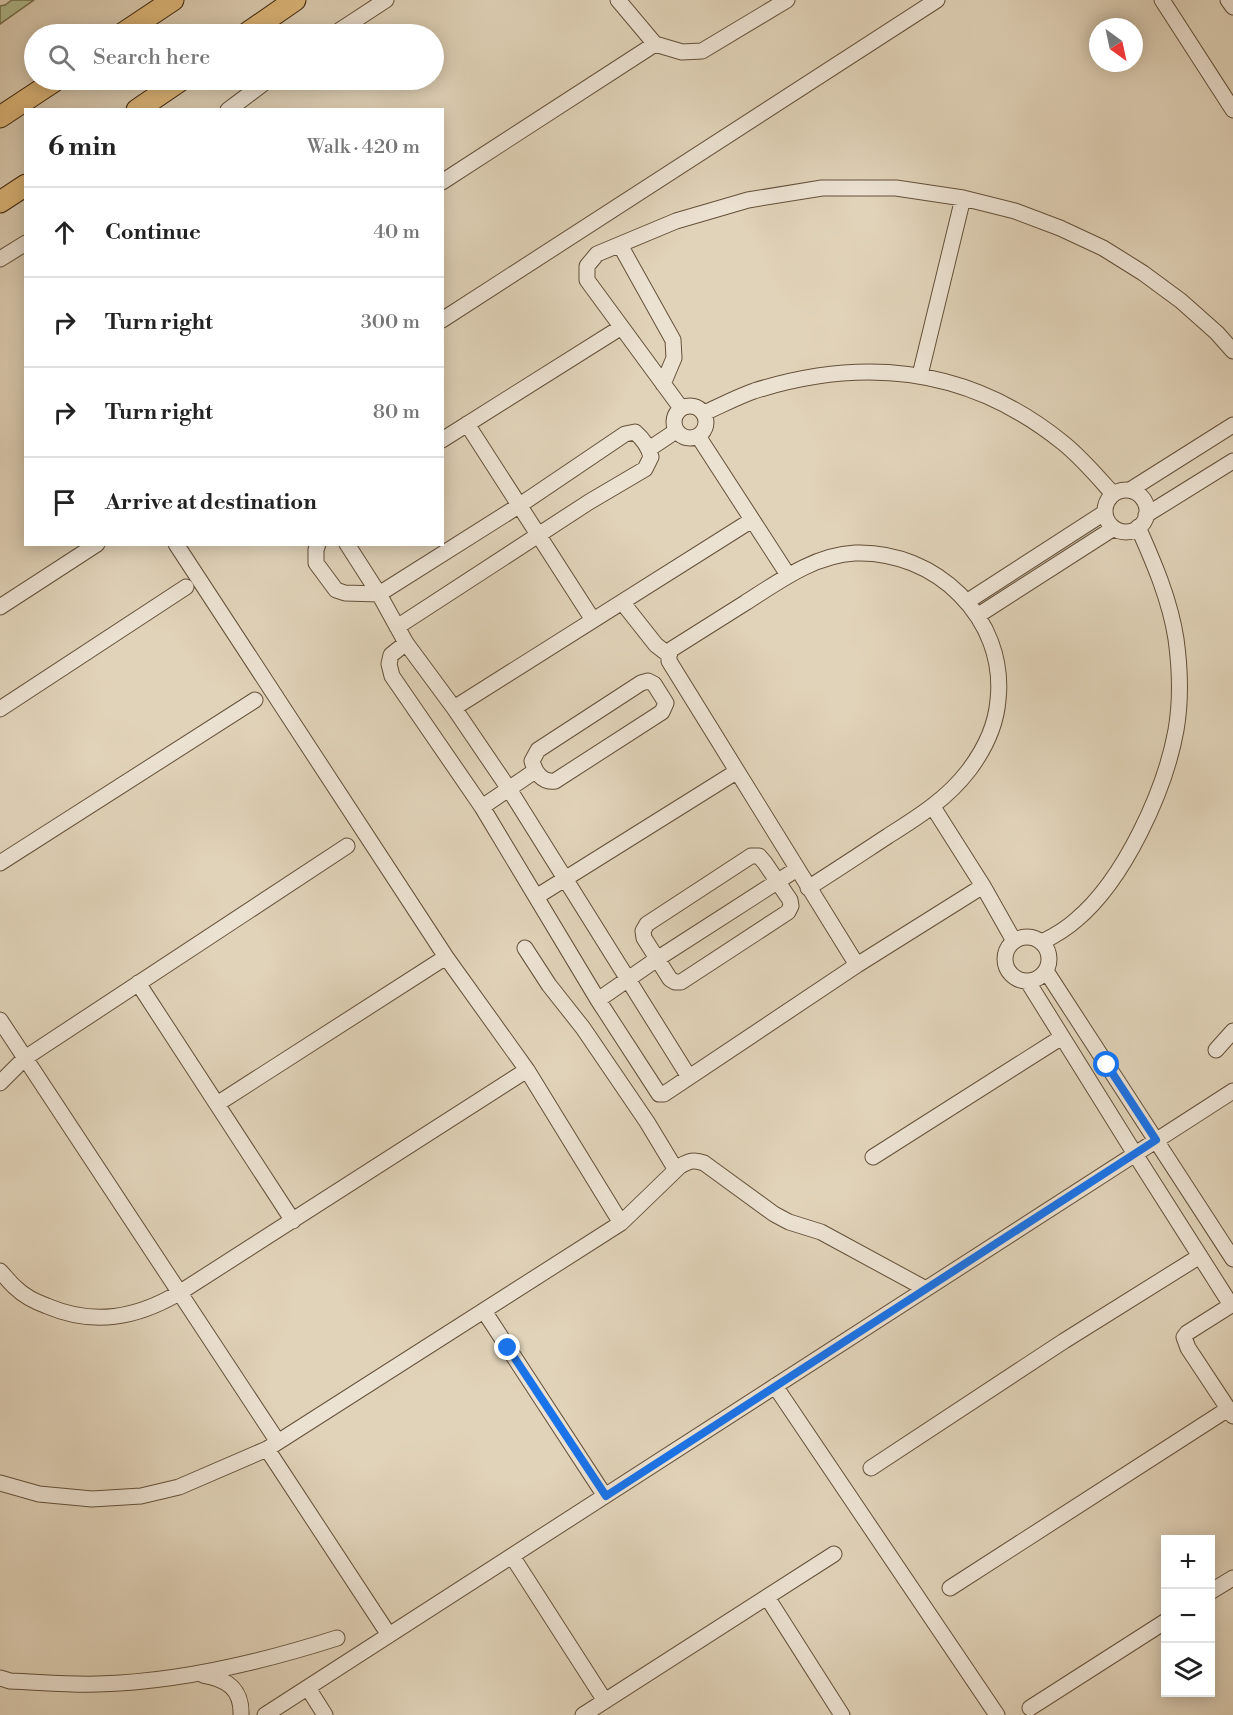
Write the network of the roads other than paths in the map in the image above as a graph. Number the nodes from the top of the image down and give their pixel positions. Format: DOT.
graph roads {
  1 [pos="173,0"];
  2 [pos="295,0"];
  3 [pos="368,0"];
  4 [pos="386,0"];
  5 [pos="618,0"];
  6 [pos="787,0"];
  7 [pos="937,0"];
  8 [pos="1162,0"];
  9 [pos="1228,0"];
  10 [pos="1233,8"];
  11 [pos="362,16"];
  12 [pos="137,24"];
  13 [pos="260,24"];
  14 [pos="350,24"];
  15 [pos="655,45"];
  16 [pos="41,90"];
  17 [pos="166,90"];
  18 [pos="255,90"];
  19 [pos="140,108"];
  20 [pos="231,108"];
  21 [pos="1233,110"];
  22 [pos="0,117"];
  23 [pos="444,181"];
  24 [pos="24,186"];
  25 [pos="963,198"];
  26 [pos="0,202"];
  27 [pos="620,245"];
  28 [pos="23,250"];
  29 [pos="0,259"];
  30 [pos="444,319"];
  31 [pos="620,327"];
  32 [pos="1233,351"];
  33 [pos="920,375"];
  34 [pos="663,384"];
  35 [pos="681,408"];
  36 [pos="704,413"];
  37 [pos="467,424"];
  38 [pos="1233,425"];
  39 [pos="676,431"];
  40 [pos="698,436"];
  41 [pos="444,439"];
  42 [pos="649,449"];
  43 [pos="1233,460"];
  44 [pos="1130,490"];
  45 [pos="1113,494"];
  46 [pos="520,505"];
  47 [pos="1104,513"];
  48 [pos="752,520"];
  49 [pos="1142,521"];
  50 [pos="1114,528"];
  51 [pos="538,536"];
  52 [pos="94,546"];
  53 [pos="177,546"];
  54 [pos="317,546"];
  55 [pos="348,546"];
  56 [pos="788,575"];
  57 [pos="186,587"];
  58 [pos="379,594"];
  59 [pos="622,602"];
  60 [pos="968,602"];
  61 [pos="0,607"];
  62 [pos="977,616"];
  63 [pos="592,620"];
  64 [pos="397,627"];
  65 [pos="406,643"];
  66 [pos="669,655"];
  67 [pos="681,680"];
  68 [pos="662,694"];
  69 [pos="255,700"];
  70 [pos="454,708"];
  71 [pos="0,709"];
  72 [pos="535,771"];
  73 [pos="736,771"];
  74 [pos="509,789"];
  75 [pos="482,807"];
  76 [pos="933,807"];
  77 [pos="347,846"];
  78 [pos="0,863"];
  79 [pos="797,869"];
  80 [pos="565,879"];
  81 [pos="777,881"];
  82 [pos="983,886"];
  83 [pos="808,888"];
  84 [pos="536,897"];
  85 [pos="1014,941"];
  86 [pos="1042,942"];
  87 [pos="525,948"];
  88 [pos="446,957"];
  89 [pos="657,959"];
  90 [pos="857,965"];
  91 [pos="1046,971"];
  92 [pos="628,979"];
  93 [pos="1028,982"];
  94 [pos="138,983"];
  95 [pos="598,999"];
  96 [pos="0,1020"];
  97 [pos="1233,1031"];
  98 [pos="1062,1037"];
  99 [pos="1216,1050"];
  100 [pos="25,1058"];
  101 [pos="527,1070"];
  102 [pos="689,1077"];
  103 [pos="0,1083"];
  104 [pos="1233,1091"];
  105 [pos="217,1104"];
  106 [pos="1156,1140"];
  107 [pos="1135,1154"];
  108 [pos="873,1157"];
  109 [pos="676,1170"];
  110 [pos="1202,1211"];
  111 [pos="293,1221"];
  112 [pos="621,1224"];
  113 [pos="1179,1224"];
  114 [pos="1228,1238"];
  115 [pos="1200,1256"];
  116 [pos="1233,1259"];
  117 [pos="0,1271"];
  118 [pos="926,1289"];
  119 [pos="179,1293"];
  120 [pos="1232,1305"];
  121 [pos="484,1311"];
  122 [pos="775,1386"];
  123 [pos="1231,1412"];
  124 [pos="273,1445"];
  125 [pos="871,1468"];
  126 [pos="0,1483"];
  127 [pos="606,1496"];
  128 [pos="834,1554"];
  129 [pos="512,1556"];
  130 [pos="1233,1578"];
  131 [pos="950,1588"];
  132 [pos="1215,1589"];
  133 [pos="768,1597"];
  134 [pos="1161,1624"];
  135 [pos="389,1635"];
  136 [pos="337,1638"];
  137 [pos="194,1674"];
  138 [pos="0,1678"];
  139 [pos="308,1688"];
  140 [pos="606,1701"];
  141 [pos="1029,1708"];
  142 [pos="242,1715"];
  143 [pos="265,1715"];
  144 [pos="325,1715"];
  145 [pos="583,1715"];
  146 [pos="842,1715"];
  147 [pos="997,1715"];
  1 -- 12 [label="highway"];
  2 -- 13 [label="highway"];
  3 -- 11 [label="street"];
  4 -- 11 [label="street"];
  5 -- 15 [label="street"];
  6 -- 15 [label="street"];
  7 -- 30 [label="street"];
  8 -- 21 [label="street"];
  9 -- 10 [label="street"];
  11 -- 14 [label="street"];
  15 -- 23 [label="street"];
  16 -- 22 [label="highway"];
  17 -- 19 [label="highway"];
  18 -- 20 [label="street"];
  24 -- 26 [label="highway"];
  25 -- 27 [label="street"];
  25 -- 32 [label="street"];
  25 -- 33 [label="street"];
  27 -- 31 [label="street"];
  27 -- 34 [label="street"];
  28 -- 29 [label="street"];
  31 -- 34 [label="street"];
  31 -- 37 [label="street"];
  33 -- 36 [label="street"];
  33 -- 45 [label="street"];
  34 -- 35 [label="street"];
  35 -- 36 [label="street"];
  35 -- 39 [label="street"];
  36 -- 40 [label="street"];
  37 -- 41 [label="street"];
  37 -- 46 [label="street"];
  38 -- 44 [label="street"];
  39 -- 40 [label="street"];
  39 -- 42 [label="street"];
  40 -- 48 [label="street"];
  42 -- 46 [label="street"];
  42 -- 51 [label="street"];
  43 -- 49 [label="street"];
  44 -- 45 [label="street"];
  44 -- 49 [label="street"];
  45 -- 47 [label="street"];
  46 -- 51 [label="street"];
  46 -- 58 [label="street"];
  47 -- 50 [label="street"];
  47 -- 60 [label="street"];
  48 -- 56 [label="street"];
  48 -- 59 [label="street"];
  49 -- 50 [label="street"];
  49 -- 86 [label="street"];
  50 -- 62 [label="street"];
  51 -- 63 [label="street"];
  51 -- 64 [label="street"];
  52 -- 61 [label="street"];
  53 -- 88 [label="street"];
  54 -- 58 [label="street"];
  55 -- 58 [label="street"];
  56 -- 60 [label="street"];
  56 -- 66 [label="street"];
  57 -- 71 [label="street"];
  58 -- 64 [label="street"];
  59 -- 63 [label="street"];
  59 -- 66 [label="street"];
  60 -- 62 [label="street"];
  62 -- 76 [label="street"];
  63 -- 70 [label="street"];
  64 -- 65 [label="street"];
  65 -- 70 [label="street"];
  65 -- 75 [label="street"];
  66 -- 67 [label="street"];
  67 -- 68 [label="street"];
  67 -- 73 [label="street"];
  68 -- 72 [label="street"];
  68 -- 72 [label="street"];
  69 -- 78 [label="street"];
  70 -- 74 [label="street"];
  72 -- 74 [label="street"];
  73 -- 79 [label="street"];
  73 -- 80 [label="street"];
  74 -- 75 [label="street"];
  74 -- 80 [label="street"];
  75 -- 84 [label="street"];
  76 -- 82 [label="street"];
  76 -- 83 [label="street"];
  77 -- 94 [label="street"];
  79 -- 81 [label="street"];
  79 -- 83 [label="street"];
  80 -- 84 [label="street"];
  80 -- 92 [label="street"];
  81 -- 89 [label="street"];
  81 -- 89 [label="street"];
  81 -- 89 [label="street"];
  82 -- 85 [label="street"];
  82 -- 90 [label="street"];
  83 -- 90 [label="street"];
  84 -- 95 [label="street"];
  85 -- 86 [label="street"];
  85 -- 93 [label="street"];
  86 -- 91 [label="street"];
  87 -- 109 [label="street"];
  88 -- 101 [label="street"];
  88 -- 105 [label="street"];
  89 -- 92 [label="street"];
  90 -- 102 [label="street"];
  91 -- 93 [label="street"];
  91 -- 106 [label="street"];
  92 -- 95 [label="street"];
  92 -- 102 [label="street"];
  93 -- 98 [label="street"];
  94 -- 100 [label="street"];
  94 -- 105 [label="street"];
  95 -- 102 [label="street"];
  96 -- 100 [label="street"];
  97 -- 99 [label="street"];
  98 -- 107 [label="street"];
  98 -- 108 [label="street"];
  100 -- 103 [label="street"];
  100 -- 119 [label="street"];
  101 -- 111 [label="street"];
  101 -- 112 [label="street"];
  104 -- 106 [label="street"];
  105 -- 111 [label="street"];
  106 -- 107 [label="street"];
  106 -- 110 [label="street"];
  107 -- 113 [label="street"];
  107 -- 118 [label="street"];
  109 -- 112 [label="street"];
  109 -- 118 [label="street"];
  110 -- 113 [label="street"];
  110 -- 114 [label="street"];
  111 -- 119 [label="street"];
  112 -- 121 [label="street"];
  113 -- 115 [label="street"];
  114 -- 116 [label="street"];
  115 -- 120 [label="street"];
  115 -- 125 [label="street"];
  117 -- 119 [label="street"];
  118 -- 122 [label="street"];
  119 -- 124 [label="street"];
  120 -- 123 [label="street"];
  121 -- 124 [label="street"];
  121 -- 127 [label="street"];
  122 -- 127 [label="street"];
  122 -- 147 [label="street"];
  123 -- 131 [label="street"];
  124 -- 126 [label="street"];
  124 -- 135 [label="street"];
  127 -- 129 [label="street"];
  128 -- 133 [label="street"];
  129 -- 135 [label="street"];
  129 -- 140 [label="street"];
  130 -- 132 [label="street"];
  133 -- 140 [label="street"];
  133 -- 146 [label="street"];
  134 -- 141 [label="street"];
  135 -- 139 [label="street"];
  136 -- 137 [label="street"];
  137 -- 138 [label="street"];
  137 -- 142 [label="street"];
  139 -- 143 [label="street"];
  139 -- 144 [label="street"];
  140 -- 145 [label="street"];
}
